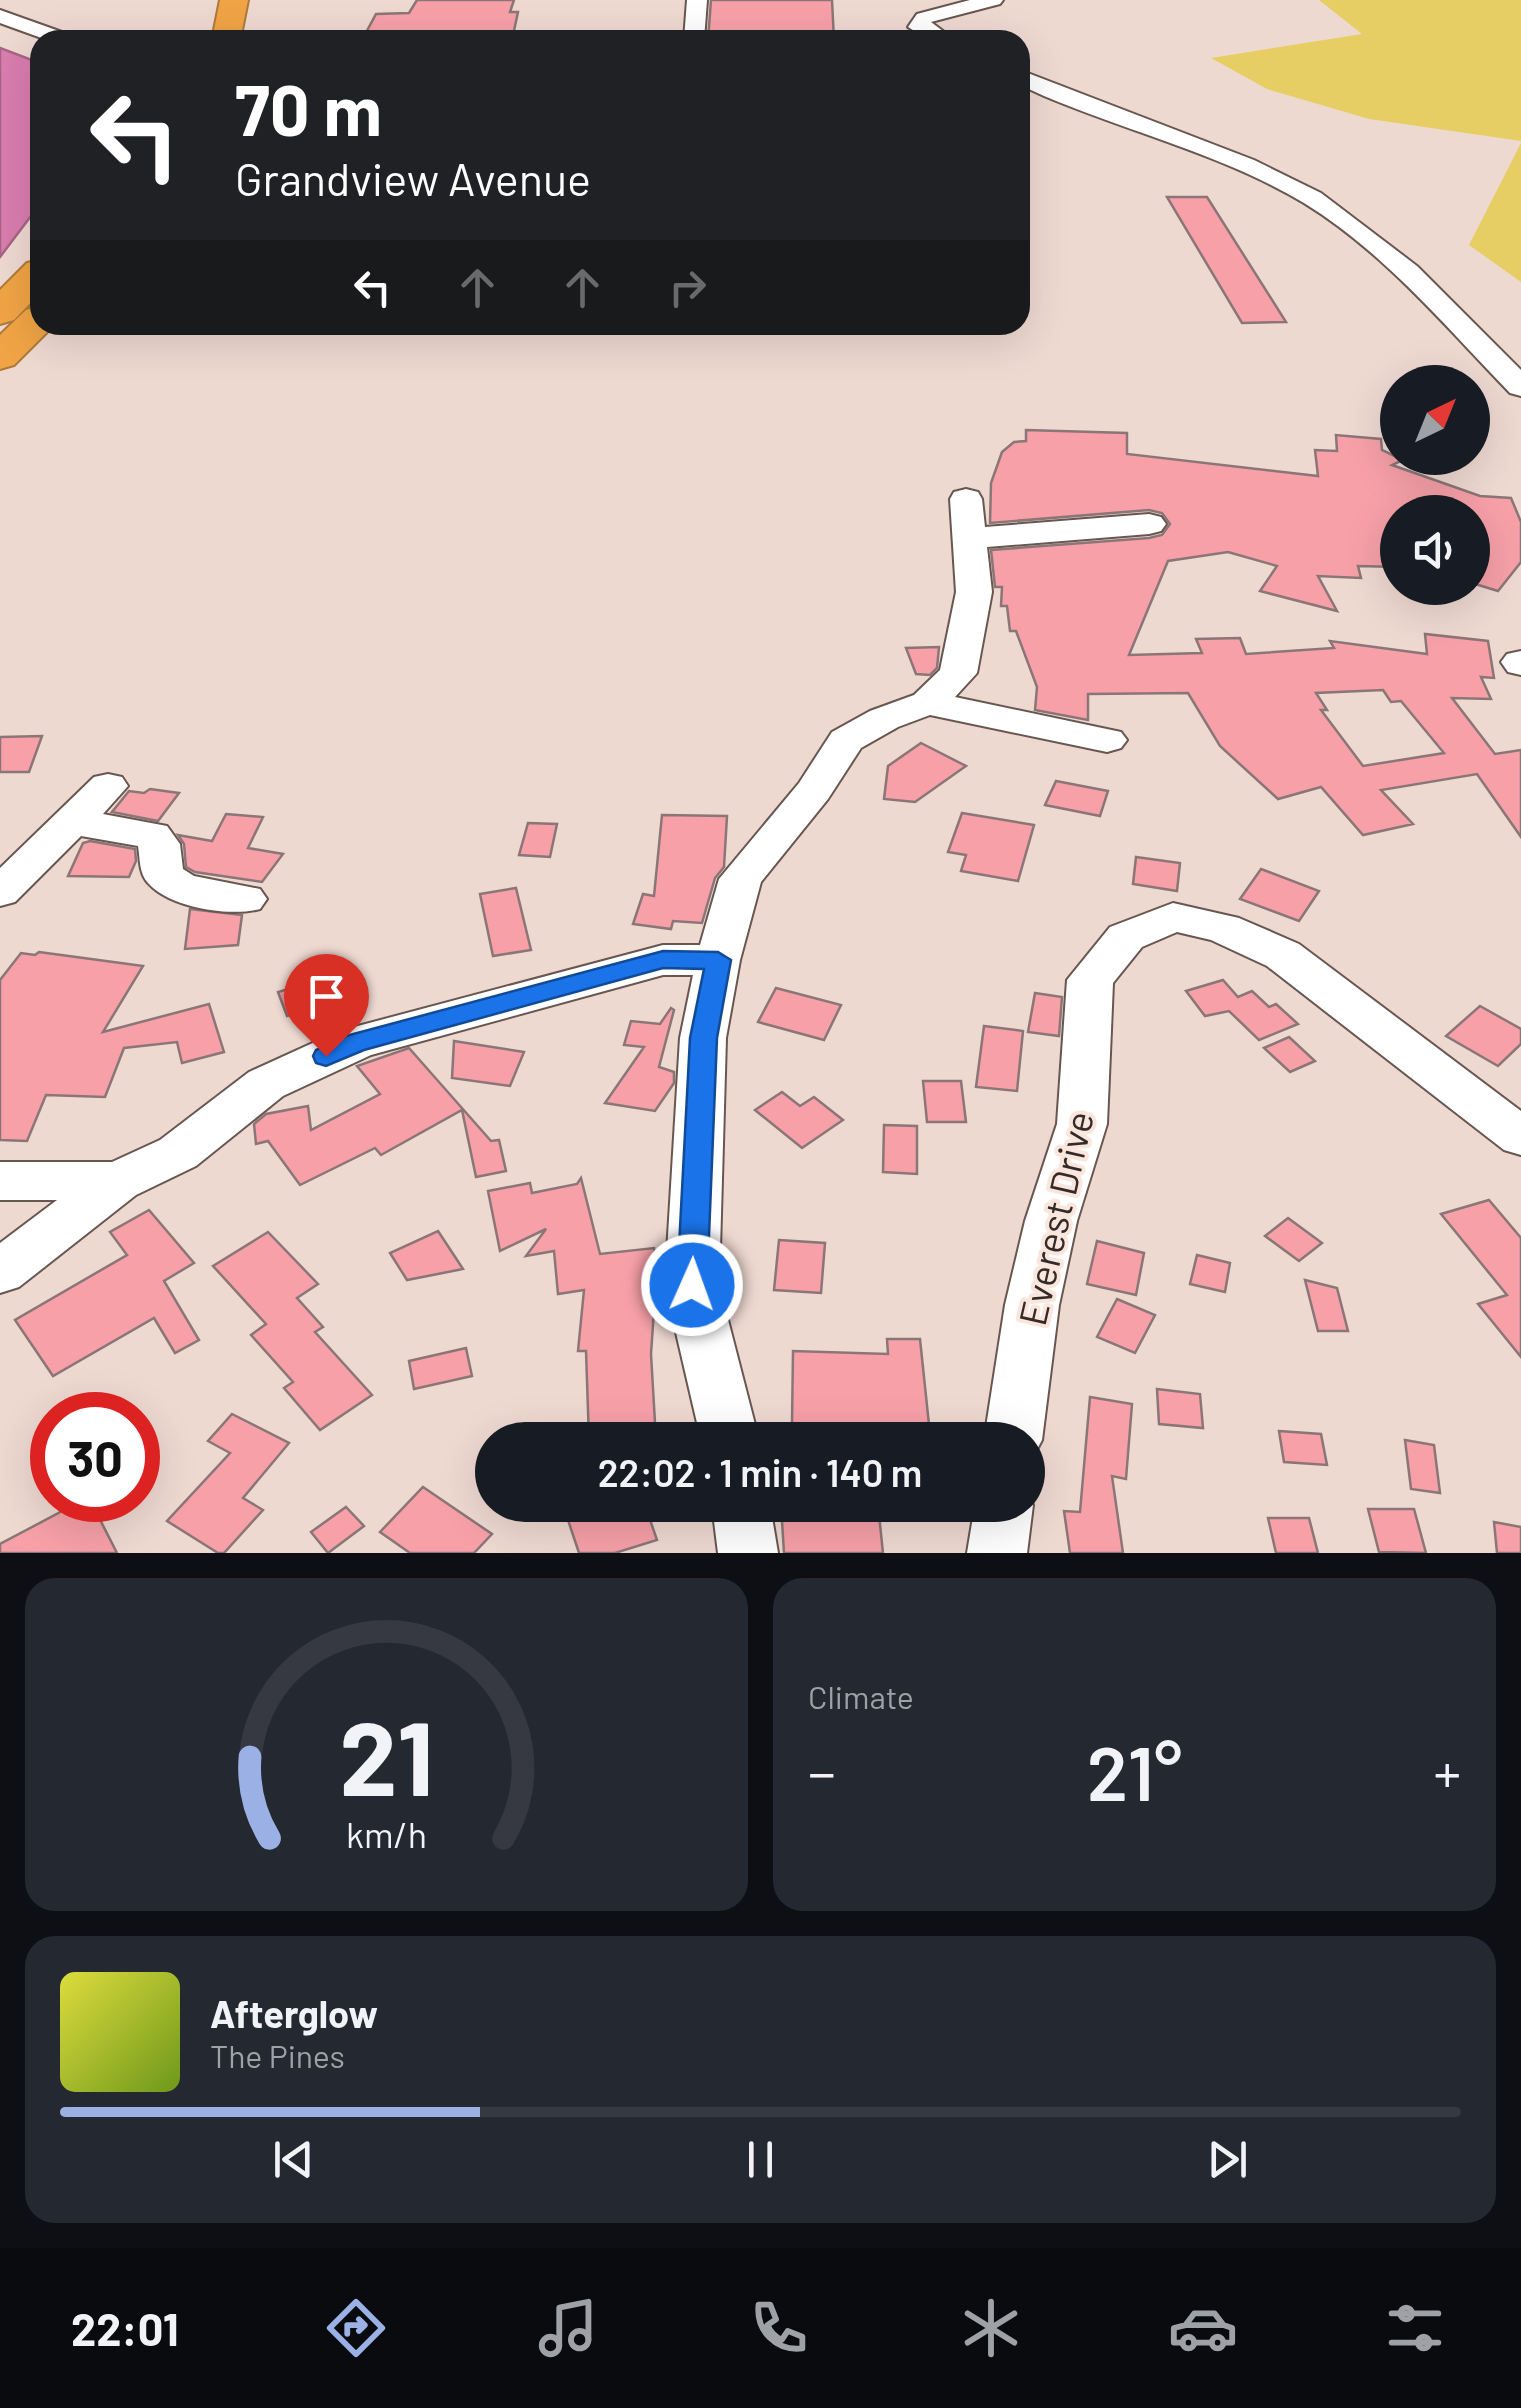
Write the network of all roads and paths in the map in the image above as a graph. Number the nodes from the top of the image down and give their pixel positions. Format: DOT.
graph roads {
  1 [pos="698,0"];
  2 [pos="993,0"];
  3 [pos="252,3"];
  4 [pos="0,16"];
  5 [pos="38,30"];
  6 [pos="233,30"];
  7 [pos="695,30"];
  8 [pos="926,30"];
  9 [pos="1030,82"];
  10 [pos="30,280"];
  11 [pos="0,312"];
  12 [pos="30,328"];
  13 [pos="0,358"];
  14 [pos="1521,387"];
  15 [pos="966,499"];
  16 [pos="1149,524"];
  17 [pos="970,538"];
  18 [pos="927,703"];
  19 [pos="1107,740"];
  20 [pos="108,786"];
  21 [pos="72,822"];
  22 [pos="0,892"];
  23 [pos="245,899"];
  24 [pos="718,960"];
  25 [pos="1521,1137"];
  26 [pos="0,1180"];
  27 [pos="118,1180"];
  28 [pos="0,1272"];
  29 [pos="726,1422"];
  30 [pos="1016,1422"];
  31 [pos="743,1522"];
  32 [pos="1002,1522"];
  33 [pos="748,1553"];
  34 [pos="997,1553"];
  1 -- 7 [label="street"];
  2 -- 8 [label="street"];
  3 -- 6 [label="highway"];
  4 -- 5 [label="street"];
  9 -- 14 [label="street"];
  10 -- 11 [label="highway"];
  12 -- 13 [label="highway"];
  15 -- 17 [label="street"];
  16 -- 17 [label="street"];
  17 -- 18 [label="street"];
  18 -- 19 [label="street"];
  18 -- 24 [label="street"];
  20 -- 21 [label="street"];
  21 -- 22 [label="street"];
  21 -- 23 [label="street"];
  24 -- 27 [label="street"];
  24 -- 29 [label="street"];
  25 -- 30 [label="street, Everest Drive"];
  26 -- 27 [label="street"];
  27 -- 28 [label="street"];
  31 -- 33 [label="street"];
  32 -- 34 [label="street"];
}
